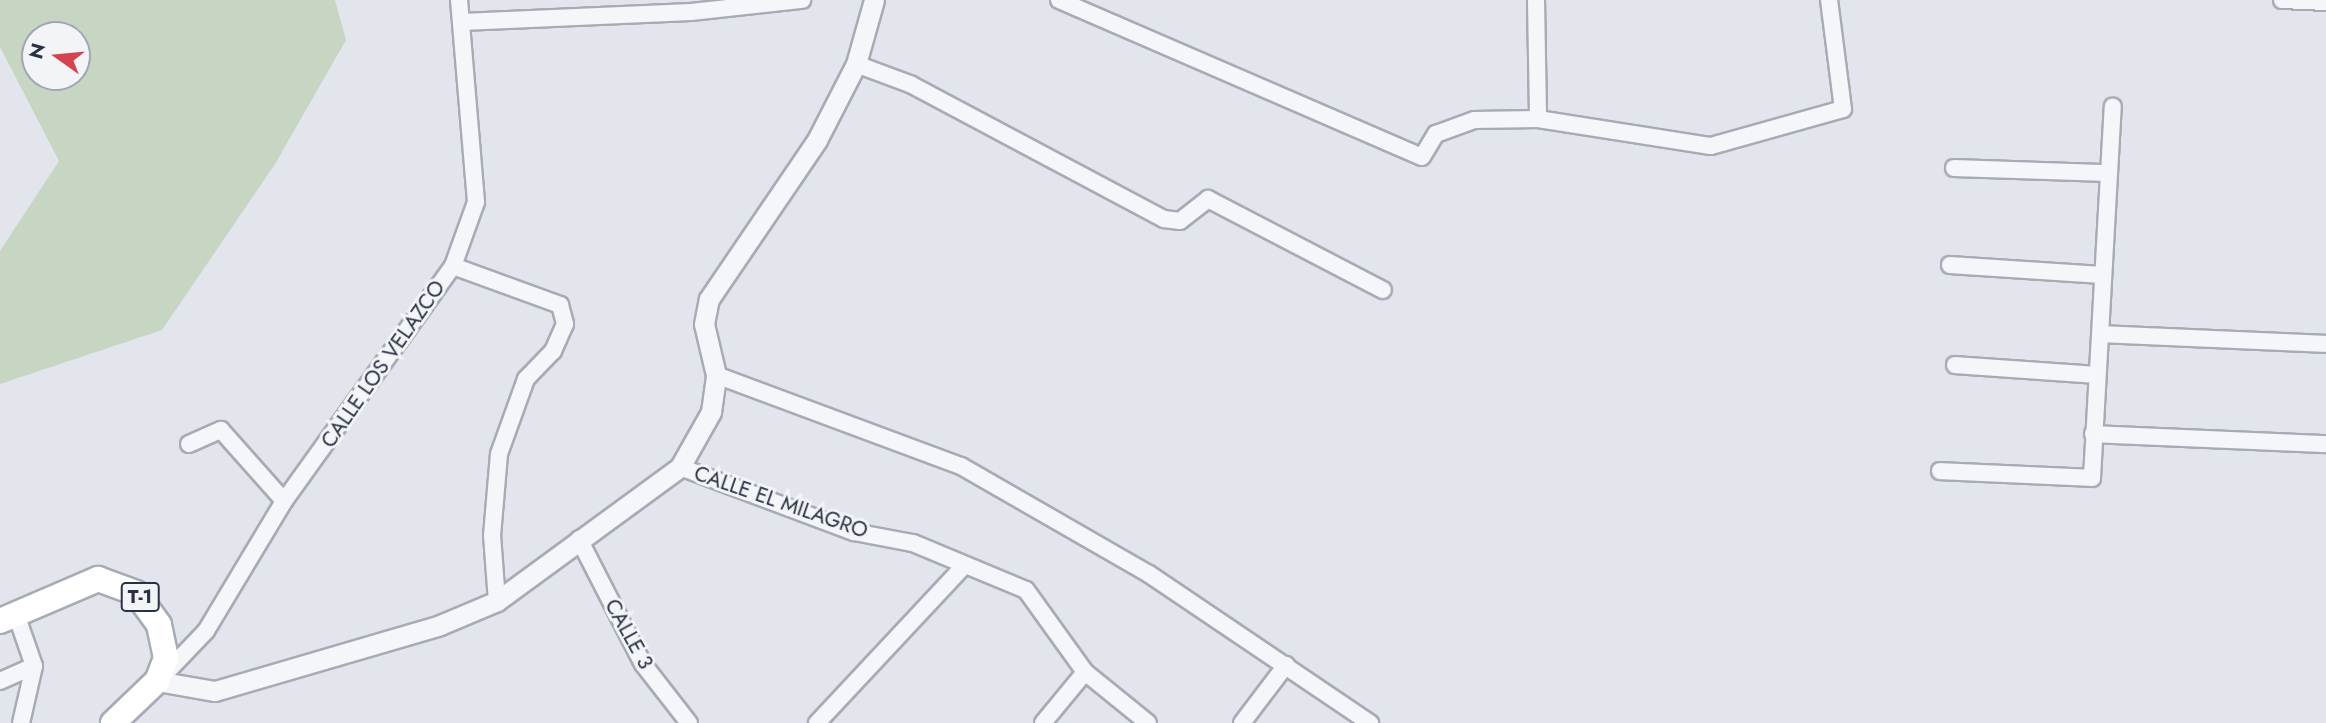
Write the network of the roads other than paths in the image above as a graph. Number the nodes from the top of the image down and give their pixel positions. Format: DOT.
graph roads {
  1 [pos="459,0"];
  2 [pos="802,0"];
  3 [pos="874,0"];
  4 [pos="1059,0"];
  5 [pos="1536,0"];
  6 [pos="1829,0"];
  7 [pos="2282,0"];
  8 [pos="2326,2"];
  9 [pos="462,22"];
  10 [pos="856,64"];
  11 [pos="2113,107"];
  12 [pos="1538,119"];
  13 [pos="1954,168"];
  14 [pos="2108,173"];
  15 [pos="1951,265"];
  16 [pos="453,266"];
  17 [pos="2102,275"];
  18 [pos="1384,290"];
  19 [pos="2101,334"];
  20 [pos="2326,344"];
  21 [pos="1955,365"];
  22 [pos="716,375"];
  23 [pos="2097,375"];
  24 [pos="2093,434"];
  25 [pos="189,444"];
  26 [pos="2326,444"];
  27 [pos="680,467"];
  28 [pos="1940,471"];
  29 [pos="284,501"];
  30 [pos="579,539"];
  31 [pos="963,568"];
  32 [pos="497,601"];
  33 [pos="8,618"];
  34 [pos="1286,665"];
  35 [pos="34,666"];
  36 [pos="1085,672"];
  37 [pos="0,681"];
  38 [pos="157,681"];
  39 [pos="21,723"];
  40 [pos="113,723"];
  41 [pos="689,723"];
  42 [pos="817,723"];
  43 [pos="1043,723"];
  44 [pos="1148,723"];
  45 [pos="1242,723"];
  46 [pos="1370,723"];
  1 -- 9 [label="street, CALLE LOS VELAZCO"];
  2 -- 9 [label="street"];
  3 -- 10 [label="street"];
  4 -- 12 [label="street"];
  5 -- 12 [label="street"];
  6 -- 12 [label="street"];
  7 -- 8 [label="street"];
  9 -- 16 [label="street, CALLE LOS VELAZCO"];
  10 -- 18 [label="street"];
  10 -- 22 [label="street"];
  11 -- 14 [label="street"];
  13 -- 14 [label="street"];
  14 -- 17 [label="street"];
  15 -- 17 [label="street"];
  16 -- 29 [label="street, CALLE LOS VELAZCO"];
  16 -- 32 [label="street"];
  17 -- 19 [label="street"];
  19 -- 20 [label="street"];
  19 -- 23 [label="street"];
  21 -- 23 [label="street"];
  22 -- 27 [label="street"];
  22 -- 34 [label="street"];
  23 -- 24 [label="street"];
  24 -- 26 [label="street"];
  24 -- 28 [label="street"];
  25 -- 29 [label="street"];
  27 -- 30 [label="street"];
  27 -- 31 [label="street, CALLE EL MILAGRO"];
  29 -- 38 [label="street, CALLE LOS VELAZCO"];
  30 -- 32 [label="street"];
  30 -- 41 [label="street, CALLE 3"];
  31 -- 36 [label="street, CALLE EL MILAGRO"];
  31 -- 42 [label="street"];
  32 -- 38 [label="street"];
  33 -- 35 [label="street"];
  33 -- 38 [label="highway, T-1"];
  34 -- 45 [label="street"];
  34 -- 46 [label="street"];
  35 -- 37 [label="street"];
  35 -- 39 [label="street"];
  36 -- 43 [label="street"];
  36 -- 44 [label="street, CALLE EL MILAGRO"];
  38 -- 40 [label="highway"];
}
